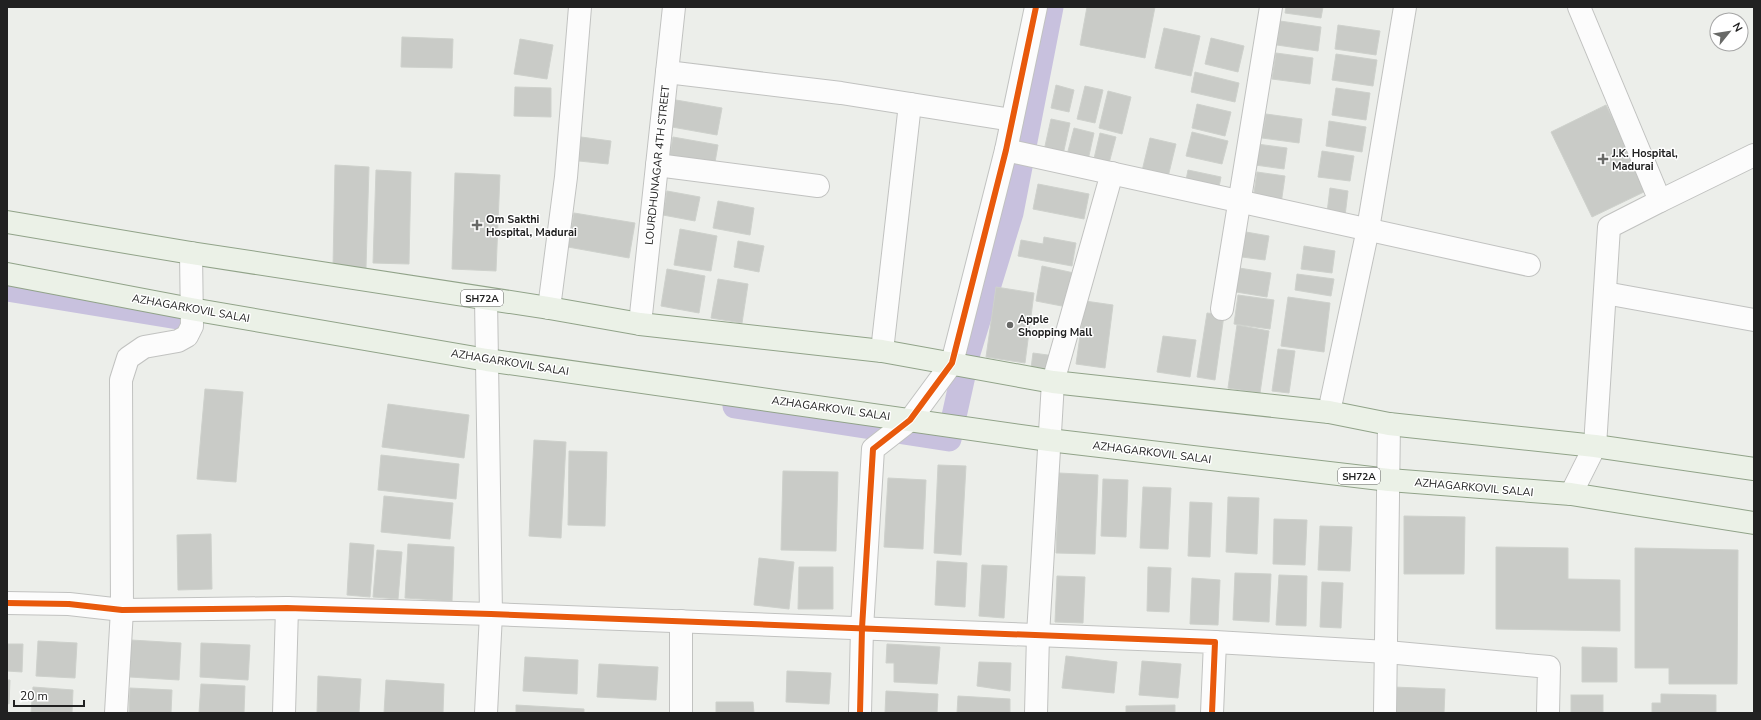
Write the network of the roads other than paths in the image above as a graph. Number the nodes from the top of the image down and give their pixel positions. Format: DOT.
graph roads {
  1 [pos="580,7"];
  2 [pos="674,7"];
  3 [pos="1036,7"];
  4 [pos="1271,7"];
  5 [pos="1405,7"];
  6 [pos="1579,7"];
  7 [pos="667,72"];
  8 [pos="910,104"];
  9 [pos="1012,120"];
  10 [pos="1017,152"];
  11 [pos="1754,155"];
  12 [pos="657,165"];
  13 [pos="1112,173"];
  14 [pos="818,186"];
  15 [pos="1239,201"];
  16 [pos="1660,201"];
  17 [pos="7,222"];
  18 [pos="1368,230"];
  19 [pos="191,253"];
  20 [pos="1529,265"];
  21 [pos="7,274"];
  22 [pos="1605,293"];
  23 [pos="486,299"];
  24 [pos="549,308"];
  25 [pos="1222,308"];
  26 [pos="192,317"];
  27 [pos="1754,320"];
  28 [pos="640,324"];
  29 [pos="882,351"];
  30 [pos="962,365"];
  31 [pos="487,366"];
  32 [pos="1053,382"];
  33 [pos="1329,412"];
  34 [pos="909,420"];
  35 [pos="1389,424"];
  36 [pos="1049,440"];
  37 [pos="1595,446"];
  38 [pos="1754,469"];
  39 [pos="1389,480"];
  40 [pos="1571,494"];
  41 [pos="1754,523"];
  42 [pos="7,603"];
  43 [pos="286,608"];
  44 [pos="122,610"];
  45 [pos="491,614"];
  46 [pos="682,621"];
  47 [pos="862,628"];
  48 [pos="1038,635"];
  49 [pos="1215,642"];
  50 [pos="1387,652"];
  51 [pos="116,713"];
  52 [pos="284,713"];
  53 [pos="486,713"];
  54 [pos="681,713"];
  55 [pos="860,713"];
  56 [pos="1036,713"];
  57 [pos="1212,713"];
  58 [pos="1385,713"];
  59 [pos="1548,713"];
  1 -- 24 [label="street"];
  2 -- 7 [label="street, LOURDHUNAGAR 4TH STREET"];
  3 -- 9 [label="street"];
  4 -- 15 [label="street"];
  5 -- 18 [label="street"];
  6 -- 16 [label="street"];
  7 -- 8 [label="street"];
  7 -- 12 [label="street, LOURDHUNAGAR 4TH STREET"];
  8 -- 9 [label="street"];
  8 -- 29 [label="street"];
  9 -- 10 [label="street"];
  10 -- 13 [label="street"];
  10 -- 30 [label="street"];
  11 -- 16 [label="street"];
  12 -- 14 [label="street"];
  12 -- 28 [label="street, LOURDHUNAGAR 4TH STREET"];
  13 -- 15 [label="street"];
  13 -- 32 [label="street"];
  15 -- 18 [label="street"];
  15 -- 25 [label="street"];
  16 -- 22 [label="street"];
  17 -- 19 [label="main road, SH72A"];
  18 -- 20 [label="street"];
  18 -- 33 [label="street"];
  19 -- 23 [label="main road, SH72A"];
  19 -- 26 [label="street"];
  21 -- 26 [label="main road, AZHAGARKOVIL SALAI / SH72A"];
  22 -- 27 [label="street"];
  22 -- 37 [label="street"];
  23 -- 24 [label="main road, SH72A"];
  23 -- 31 [label="street"];
  24 -- 28 [label="main road, SH72A"];
  26 -- 31 [label="main road, AZHAGARKOVIL SALAI / SH72A"];
  26 -- 44 [label="street"];
  28 -- 29 [label="main road, SH72A"];
  29 -- 30 [label="main road, SH72A"];
  30 -- 32 [label="main road, SH72A"];
  30 -- 34 [label="street"];
  31 -- 34 [label="main road, AZHAGARKOVIL SALAI / SH72A"];
  31 -- 45 [label="street"];
  32 -- 33 [label="main road, SH72A"];
  32 -- 36 [label="street"];
  33 -- 35 [label="main road, SH72A"];
  34 -- 36 [label="main road, AZHAGARKOVIL SALAI / SH72A"];
  34 -- 47 [label="street"];
  35 -- 37 [label="main road, SH72A"];
  35 -- 39 [label="street"];
  36 -- 39 [label="main road, AZHAGARKOVIL SALAI / SH72A"];
  36 -- 48 [label="street"];
  37 -- 38 [label="main road, SH72A"];
  37 -- 40 [label="street"];
  39 -- 40 [label="main road, AZHAGARKOVIL SALAI / SH72A"];
  39 -- 50 [label="street"];
  40 -- 41 [label="main road, AZHAGARKOVIL SALAI / SH72A"];
  42 -- 44 [label="street"];
  43 -- 44 [label="street"];
  43 -- 45 [label="street"];
  43 -- 52 [label="street"];
  44 -- 51 [label="street"];
  45 -- 46 [label="street"];
  45 -- 53 [label="street"];
  46 -- 47 [label="street"];
  46 -- 54 [label="street"];
  47 -- 48 [label="street"];
  47 -- 55 [label="street"];
  48 -- 49 [label="street"];
  48 -- 56 [label="street"];
  49 -- 50 [label="street"];
  49 -- 57 [label="street"];
  50 -- 58 [label="street"];
  50 -- 59 [label="street"];
}
